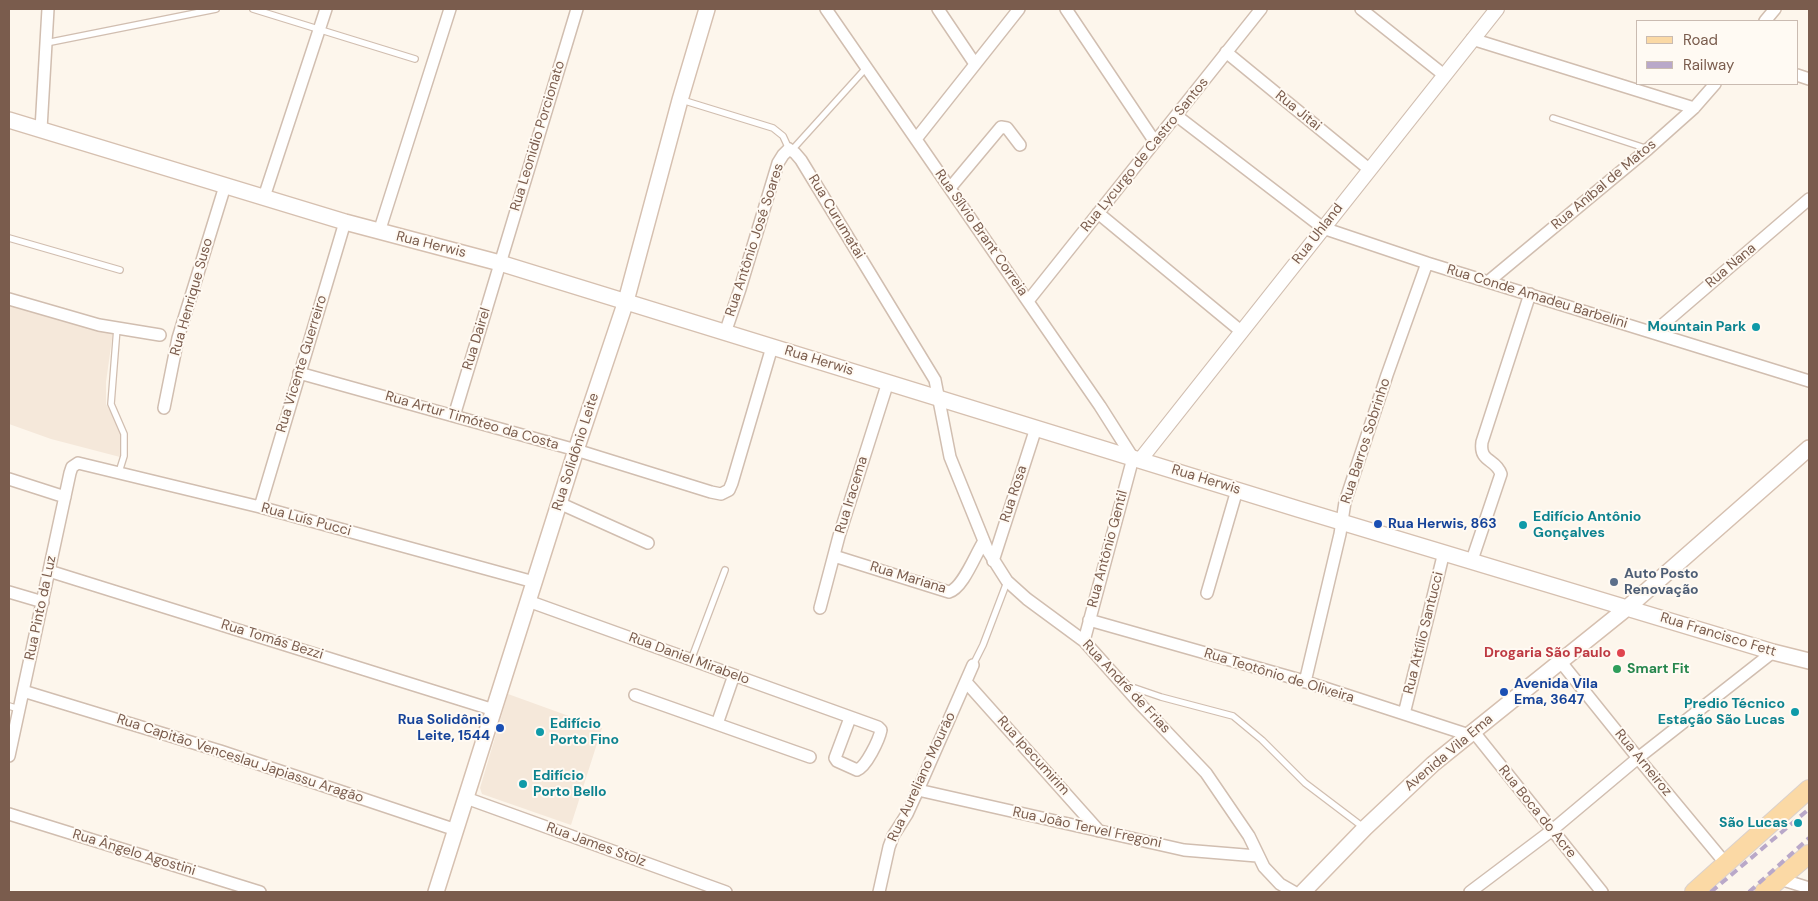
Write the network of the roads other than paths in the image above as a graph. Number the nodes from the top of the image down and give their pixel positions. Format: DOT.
graph roads {
  1 [pos="48,9"];
  2 [pos="216,9"];
  3 [pos="253,9"];
  4 [pos="326,9"];
  5 [pos="450,9"];
  6 [pos="577,9"];
  7 [pos="707,9"];
  8 [pos="826,9"];
  9 [pos="938,9"];
  10 [pos="1019,9"];
  11 [pos="1066,9"];
  12 [pos="1361,9"];
  13 [pos="1497,9"];
  14 [pos="1775,9"];
  15 [pos="1258,10"];
  16 [pos="1766,20"];
  17 [pos="320,28"];
  18 [pos="1472,39"];
  19 [pos="46,43"];
  20 [pos="1226,52"];
  21 [pos="415,59"];
  22 [pos="975,64"];
  23 [pos="867,67"];
  24 [pos="1444,75"];
  25 [pos="1713,85"];
  26 [pos="680,100"];
  27 [pos="1694,108"];
  28 [pos="1177,116"];
  29 [pos="1553,118"];
  30 [pos="9,120"];
  31 [pos="41,129"];
  32 [pos="916,139"];
  33 [pos="1155,142"];
  34 [pos="1020,145"];
  35 [pos="1648,149"];
  36 [pos="790,150"];
  37 [pos="1370,170"];
  38 [pos="225,186"];
  39 [pos="950,188"];
  40 [pos="264,196"];
  41 [pos="1809,199"];
  42 [pos="1098,213"];
  43 [pos="345,222"];
  44 [pos="1323,228"];
  45 [pos="379,232"];
  46 [pos="9,238"];
  47 [pos="1427,262"];
  48 [pos="500,263"];
  49 [pos="120,270"];
  50 [pos="1489,281"];
  51 [pos="1530,294"];
  52 [pos="9,299"];
  53 [pos="626,301"];
  54 [pos="1028,301"];
  55 [pos="117,328"];
  56 [pos="1242,332"];
  57 [pos="725,333"];
  58 [pos="1652,333"];
  59 [pos="160,335"];
  60 [pos="772,347"];
  61 [pos="300,373"];
  62 [pos="1809,381"];
  63 [pos="888,382"];
  64 [pos="937,398"];
  65 [pos="164,408"];
  66 [pos="454,416"];
  67 [pos="1036,428"];
  68 [pos="1809,448"];
  69 [pos="576,450"];
  70 [pos="1137,459"];
  71 [pos="78,462"];
  72 [pos="119,472"];
  73 [pos="9,478"];
  74 [pos="1236,490"];
  75 [pos="66,497"];
  76 [pos="559,504"];
  77 [pos="260,507"];
  78 [pos="1342,521"];
  79 [pos="984,541"];
  80 [pos="648,544"];
  81 [pos="1444,552"];
  82 [pos="834,556"];
  83 [pos="1472,560"];
  84 [pos="994,561"];
  85 [pos="725,570"];
  86 [pos="50,571"];
  87 [pos="1007,581"];
  88 [pos="534,582"];
  89 [pos="9,592"];
  90 [pos="1206,593"];
  91 [pos="528,601"];
  92 [pos="43,602"];
  93 [pos="820,608"];
  94 [pos="1627,608"];
  95 [pos="1089,620"];
  96 [pos="1084,641"];
  97 [pos="1773,652"];
  98 [pos="691,660"];
  99 [pos="1560,661"];
  100 [pos="1809,661"];
  101 [pos="973,665"];
  102 [pos="734,675"];
  103 [pos="966,682"];
  104 [pos="1306,682"];
  105 [pos="1124,685"];
  106 [pos="23,691"];
  107 [pos="635,695"];
  108 [pos="14,707"];
  109 [pos="494,710"];
  110 [pos="1404,714"];
  111 [pos="850,718"];
  112 [pos="717,724"];
  113 [pos="1471,733"];
  114 [pos="9,756"];
  115 [pos="810,757"];
  116 [pos="1638,758"];
  117 [pos="918,790"];
  118 [pos="1809,790"];
  119 [pos="466,798"];
  120 [pos="9,814"];
  121 [pos="1365,828"];
  122 [pos="456,830"];
  123 [pos="1099,831"];
  124 [pos="1551,831"];
  125 [pos="1809,854"];
  126 [pos="1257,856"];
  127 [pos="1726,864"];
  128 [pos="1780,879"];
  129 [pos="1809,888"];
  130 [pos="260,892"];
  131 [pos="436,892"];
  132 [pos="726,892"];
  133 [pos="878,892"];
  134 [pos="1294,892"];
  135 [pos="1302,892"];
  136 [pos="1470,892"];
  137 [pos="1602,892"];
  138 [pos="1694,892"];
  139 [pos="1764,892"];
  1 -- 19 [label="street"];
  2 -- 19 [label="lane"];
  3 -- 17 [label="lane"];
  4 -- 17 [label="street"];
  5 -- 45 [label="street"];
  6 -- 48 [label="street, Rua Leonidio Porcionato"];
  7 -- 26 [label="main road, Rua Solidônio Leite"];
  8 -- 23 [label="street, Rua Sílvio Brant Correia"];
  9 -- 22 [label="street"];
  10 -- 22 [label="street"];
  11 -- 33 [label="street"];
  12 -- 24 [label="street"];
  13 -- 18 [label="street, Rua Uhland"];
  14 -- 16 [label="street"];
  15 -- 20 [label="street, Rua Lycurgo de Castro Santos"];
  17 -- 21 [label="lane"];
  17 -- 40 [label="street"];
  18 -- 24 [label="street, Rua Uhland"];
  18 -- 27 [label="street"];
  19 -- 31 [label="street"];
  20 -- 28 [label="street, Rua Lycurgo de Castro Santos"];
  20 -- 37 [label="street, Rua Jitai"];
  22 -- 32 [label="street"];
  23 -- 32 [label="street, Rua Sílvio Brant Correia"];
  23 -- 36 [label="lane, Rua Antônio José Soares"];
  24 -- 37 [label="street, Rua Uhland"];
  25 -- 27 [label="street, Rua Aníbal de Matos"];
  26 -- 36 [label="lane, Rua Curumatai"];
  26 -- 53 [label="main road, Rua Solidônio Leite"];
  27 -- 35 [label="street, Rua Aníbal de Matos"];
  28 -- 33 [label="street, Rua Lycurgo de Castro Santos"];
  28 -- 44 [label="street, Rua Conde Amadeu Barbelini"];
  29 -- 35 [label="lane"];
  30 -- 31 [label="main road, Rua Herwis"];
  31 -- 38 [label="main road, Rua Herwis"];
  32 -- 39 [label="street, Rua Sílvio Brant Correia"];
  33 -- 42 [label="street, Rua Lycurgo de Castro Santos"];
  34 -- 39 [label="street"];
  35 -- 50 [label="street, Rua Aníbal de Matos"];
  36 -- 57 [label="street, Rua Antônio José Soares"];
  36 -- 64 [label="street, Rua Curumatai"];
  37 -- 44 [label="street, Rua Uhland"];
  38 -- 40 [label="main road, Rua Herwis"];
  38 -- 65 [label="street, Rua Henrique Suso"];
  39 -- 54 [label="street, Rua Sílvio Brant Correia"];
  40 -- 43 [label="main road, Rua Herwis"];
  41 -- 58 [label="street, Rua Nana"];
  42 -- 54 [label="street, Rua Lycurgo de Castro Santos"];
  42 -- 56 [label="street"];
  43 -- 45 [label="main road, Rua Herwis"];
  43 -- 61 [label="street, Rua Vicente Guerreiro"];
  44 -- 47 [label="street, Rua Conde Amadeu Barbelini"];
  44 -- 56 [label="street, Rua Uhland"];
  45 -- 48 [label="main road, Rua Herwis"];
  46 -- 49 [label="lane"];
  47 -- 50 [label="street, Rua Conde Amadeu Barbelini"];
  47 -- 78 [label="street, Rua Barros Sobrinho"];
  48 -- 53 [label="main road, Rua Herwis"];
  48 -- 66 [label="street, Rua Dairel"];
  50 -- 51 [label="street, Rua Conde Amadeu Barbelini"];
  51 -- 58 [label="street, Rua Conde Amadeu Barbelini"];
  51 -- 83 [label="street"];
  52 -- 55 [label="street"];
  53 -- 57 [label="main road, Rua Herwis"];
  53 -- 69 [label="main road, Rua Solidônio Leite"];
  54 -- 70 [label="street, Rua Sílvio Brant Correia"];
  55 -- 59 [label="street"];
  55 -- 72 [label="lane"];
  56 -- 70 [label="street, Rua Uhland"];
  57 -- 60 [label="main road, Rua Herwis"];
  58 -- 62 [label="street, Rua Conde Amadeu Barbelini"];
  60 -- 63 [label="main road, Rua Herwis"];
  60 -- 69 [label="street, Rua Artur Timóteo da Costa"];
  61 -- 66 [label="street, Rua Artur Timóteo da Costa"];
  61 -- 77 [label="street, Rua Vicente Guerreiro"];
  63 -- 64 [label="main road, Rua Herwis"];
  63 -- 82 [label="street, Rua Iracema"];
  64 -- 67 [label="main road, Rua Herwis"];
  64 -- 79 [label="street, Rua André de Frias"];
  66 -- 69 [label="street, Rua Artur Timóteo da Costa"];
  67 -- 70 [label="main road, Rua Herwis"];
  67 -- 84 [label="street, Rua Rosa"];
  68 -- 94 [label="main road, Avenida Vila Ema"];
  69 -- 76 [label="main road, Rua Solidônio Leite"];
  70 -- 74 [label="main road, Rua Herwis"];
  70 -- 95 [label="street, Rua Antônio Gentil"];
  71 -- 72 [label="street, Rua Luís Pucci"];
  71 -- 75 [label="street, Rua Pinto da Luz"];
  72 -- 77 [label="street, Rua Luís Pucci"];
  73 -- 75 [label="street"];
  74 -- 78 [label="main road, Rua Herwis"];
  74 -- 90 [label="street"];
  75 -- 86 [label="street, Rua Pinto da Luz"];
  76 -- 80 [label="street"];
  76 -- 88 [label="main road, Rua Solidônio Leite"];
  77 -- 88 [label="street, Rua Luís Pucci"];
  78 -- 81 [label="main road, Rua Herwis"];
  78 -- 104 [label="street, Rua Barros Sobrinho"];
  79 -- 82 [label="street, Rua Mariana"];
  79 -- 84 [label="street, Rua André de Frias"];
  81 -- 83 [label="main road, Rua Herwis"];
  81 -- 110 [label="street, Rua Attílio Santucci"];
  82 -- 93 [label="street, Rua Iracema"];
  83 -- 94 [label="main road, Rua Herwis"];
  84 -- 87 [label="street, Rua André de Frias"];
  85 -- 98 [label="lane"];
  86 -- 92 [label="street, Rua Pinto da Luz"];
  86 -- 109 [label="street, Rua Tomás Bezzi"];
  87 -- 96 [label="street, Rua André de Frias"];
  87 -- 101 [label="lane"];
  88 -- 91 [label="main road, Rua Solidônio Leite"];
  89 -- 92 [label="street"];
  91 -- 98 [label="street, Rua Daniel Mirabelo"];
  91 -- 109 [label="main road, Rua Solidônio Leite"];
  92 -- 106 [label="street, Rua Pinto da Luz"];
  94 -- 97 [label="main road, Rua Francisco Fett"];
  94 -- 99 [label="main road, Avenida Vila Ema"];
  95 -- 96 [label="street, Rua Antônio Gentil"];
  95 -- 104 [label="street, Rua Teotônio de Oliveira"];
  96 -- 105 [label="street, Rua André de Frias"];
  97 -- 100 [label="main road, Rua Francisco Fett"];
  97 -- 116 [label="street"];
  98 -- 102 [label="street, Rua Daniel Mirabelo"];
  99 -- 113 [label="main road, Avenida Vila Ema"];
  99 -- 116 [label="street, Rua Arneiroz"];
  101 -- 103 [label="street, Rua Aureliano Mourão"];
  102 -- 111 [label="street, Rua Daniel Mirabelo"];
  102 -- 112 [label="street"];
  103 -- 117 [label="street, Rua Aureliano Mourão"];
  103 -- 123 [label="street, Rua Ipecumirim"];
  104 -- 110 [label="street, Rua Teotônio de Oliveira"];
  105 -- 121 [label="lane"];
  105 -- 126 [label="street, Rua André de Frias"];
  106 -- 108 [label="street, Rua Pinto da Luz"];
  106 -- 122 [label="street, Rua Capitão Venceslau Japiassu Aragão"];
  107 -- 112 [label="street"];
  108 -- 114 [label="street, Rua Pinto da Luz"];
  109 -- 119 [label="main road, Rua Solidônio Leite"];
  110 -- 113 [label="street, Rua Teotônio de Oliveira"];
  111 -- 111 [label="street, Rua Daniel Mirabelo"];
  112 -- 115 [label="street"];
  113 -- 121 [label="main road, Avenida Vila Ema"];
  113 -- 124 [label="street, Rua Boca do Acre"];
  116 -- 124 [label="street"];
  116 -- 127 [label="street, Rua Arneiroz"];
  117 -- 123 [label="street, Rua João Tervel Fregoni"];
  117 -- 133 [label="street, Rua Aureliano Mourão"];
  118 -- 127 [label="main road"];
  119 -- 122 [label="main road, Rua Solidônio Leite"];
  119 -- 132 [label="street, Rua James Stolz"];
  120 -- 130 [label="street, Rua Ângelo Agostini"];
  121 -- 135 [label="main road, Avenida Vila Ema"];
  122 -- 131 [label="main road, Rua Solidônio Leite"];
  123 -- 126 [label="street, Rua João Tervel Fregoni"];
  124 -- 136 [label="street"];
  124 -- 137 [label="street, Rua Boca do Acre"];
  125 -- 128 [label="main road"];
  126 -- 134 [label="street, Rua André de Frias"];
  127 -- 138 [label="main road"];
  128 -- 129 [label="street"];
  128 -- 139 [label="main road"];
}
